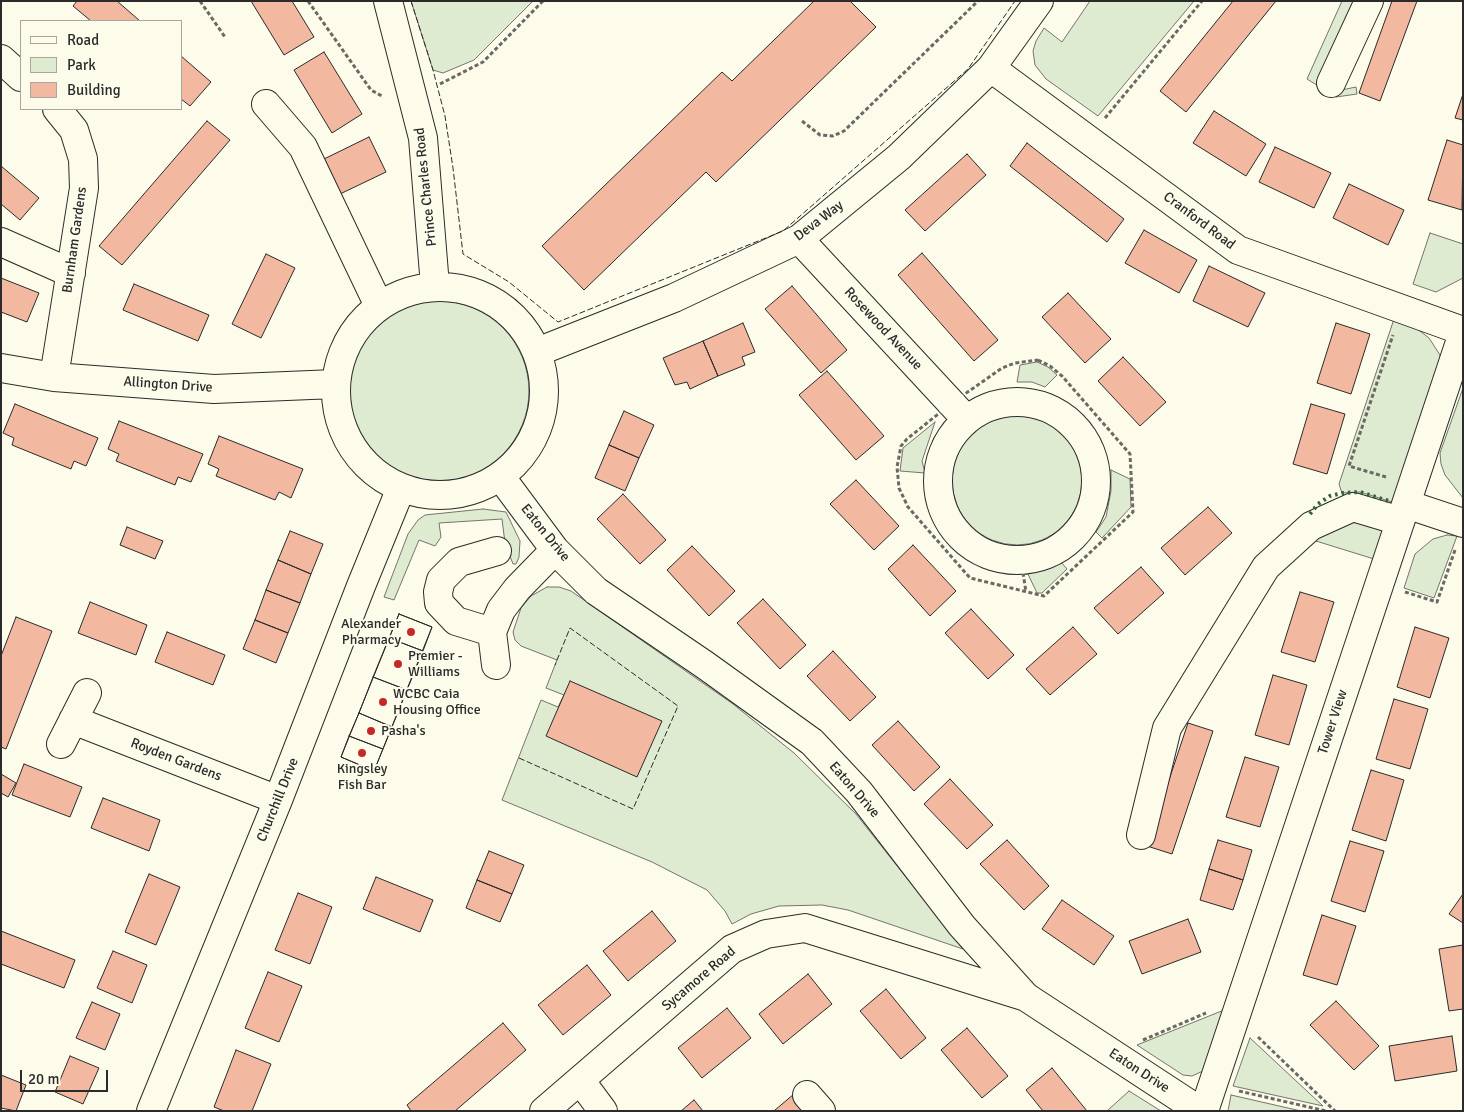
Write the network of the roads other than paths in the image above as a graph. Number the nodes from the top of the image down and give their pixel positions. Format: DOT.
graph roads {
  1 [pos="388,1"];
  2 [pos="1038,1"];
  3 [pos="1369,1"];
  4 [pos="1,59"];
  5 [pos="991,68"];
  6 [pos="20,76"];
  7 [pos="1331,84"];
  8 [pos="266,104"];
  9 [pos="58,110"];
  10 [pos="799,239"];
  11 [pos="1,242"];
  12 [pos="71,273"];
  13 [pos="435,286"];
  14 [pos="378,306"];
  15 [pos="1463,332"];
  16 [pos="537,352"];
  17 [pos="1,368"];
  18 [pos="54,377"];
  19 [pos="335,384"];
  20 [pos="959,411"];
  21 [pos="500,476"];
  22 [pos="401,488"];
  23 [pos="1406,504"];
  24 [pos="1460,532"];
  25 [pos="555,550"];
  26 [pos="497,551"];
  27 [pos="492,632"];
  28 [pos="496,665"];
  29 [pos="86,693"];
  30 [pos="73,720"];
  31 [pos="61,744"];
  32 [pos="278,800"];
  33 [pos="1141,835"];
  34 [pos="1026,997"];
  35 [pos="580,1080"];
  36 [pos="151,1111"];
  37 [pos="544,1111"];
  38 [pos="603,1111"];
  39 [pos="1200,1111"];
  40 [pos="1204,1111"];
  1 -- 13 [label="street, Prince Charles Road"];
  2 -- 5 [label="street, Deva Way"];
  3 -- 7 [label="street"];
  4 -- 6 [label="street"];
  5 -- 10 [label="street, Deva Way"];
  5 -- 15 [label="street, Cranford Road"];
  8 -- 14 [label="street"];
  9 -- 12 [label="street, Burnham Gardens"];
  10 -- 16 [label="street, Deva Way"];
  10 -- 20 [label="street, Rosewood Avenue"];
  11 -- 12 [label="street"];
  12 -- 18 [label="street, Burnham Gardens"];
  13 -- 14 [label="street"];
  13 -- 16 [label="street"];
  14 -- 19 [label="street"];
  15 -- 23 [label="street, Tower View"];
  16 -- 21 [label="street"];
  17 -- 18 [label="street, Allington Drive"];
  18 -- 19 [label="street, Allington Drive"];
  19 -- 22 [label="street"];
  20 -- 20 [label="street"];
  21 -- 22 [label="street"];
  21 -- 25 [label="street, Eaton Drive"];
  22 -- 32 [label="street, Churchill Drive"];
  23 -- 24 [label="street"];
  23 -- 33 [label="street"];
  23 -- 40 [label="street, Tower View"];
  25 -- 27 [label="street"];
  25 -- 34 [label="street, Eaton Drive"];
  26 -- 27 [label="street"];
  27 -- 28 [label="street"];
  29 -- 30 [label="street"];
  30 -- 31 [label="street"];
  30 -- 32 [label="street, Royden Gardens"];
  32 -- 36 [label="street, Churchill Drive"];
  34 -- 35 [label="street, Sycamore Road"];
  34 -- 39 [label="street, Eaton Drive"];
  35 -- 37 [label="street, Sycamore Road"];
  35 -- 38 [label="street"];
}
